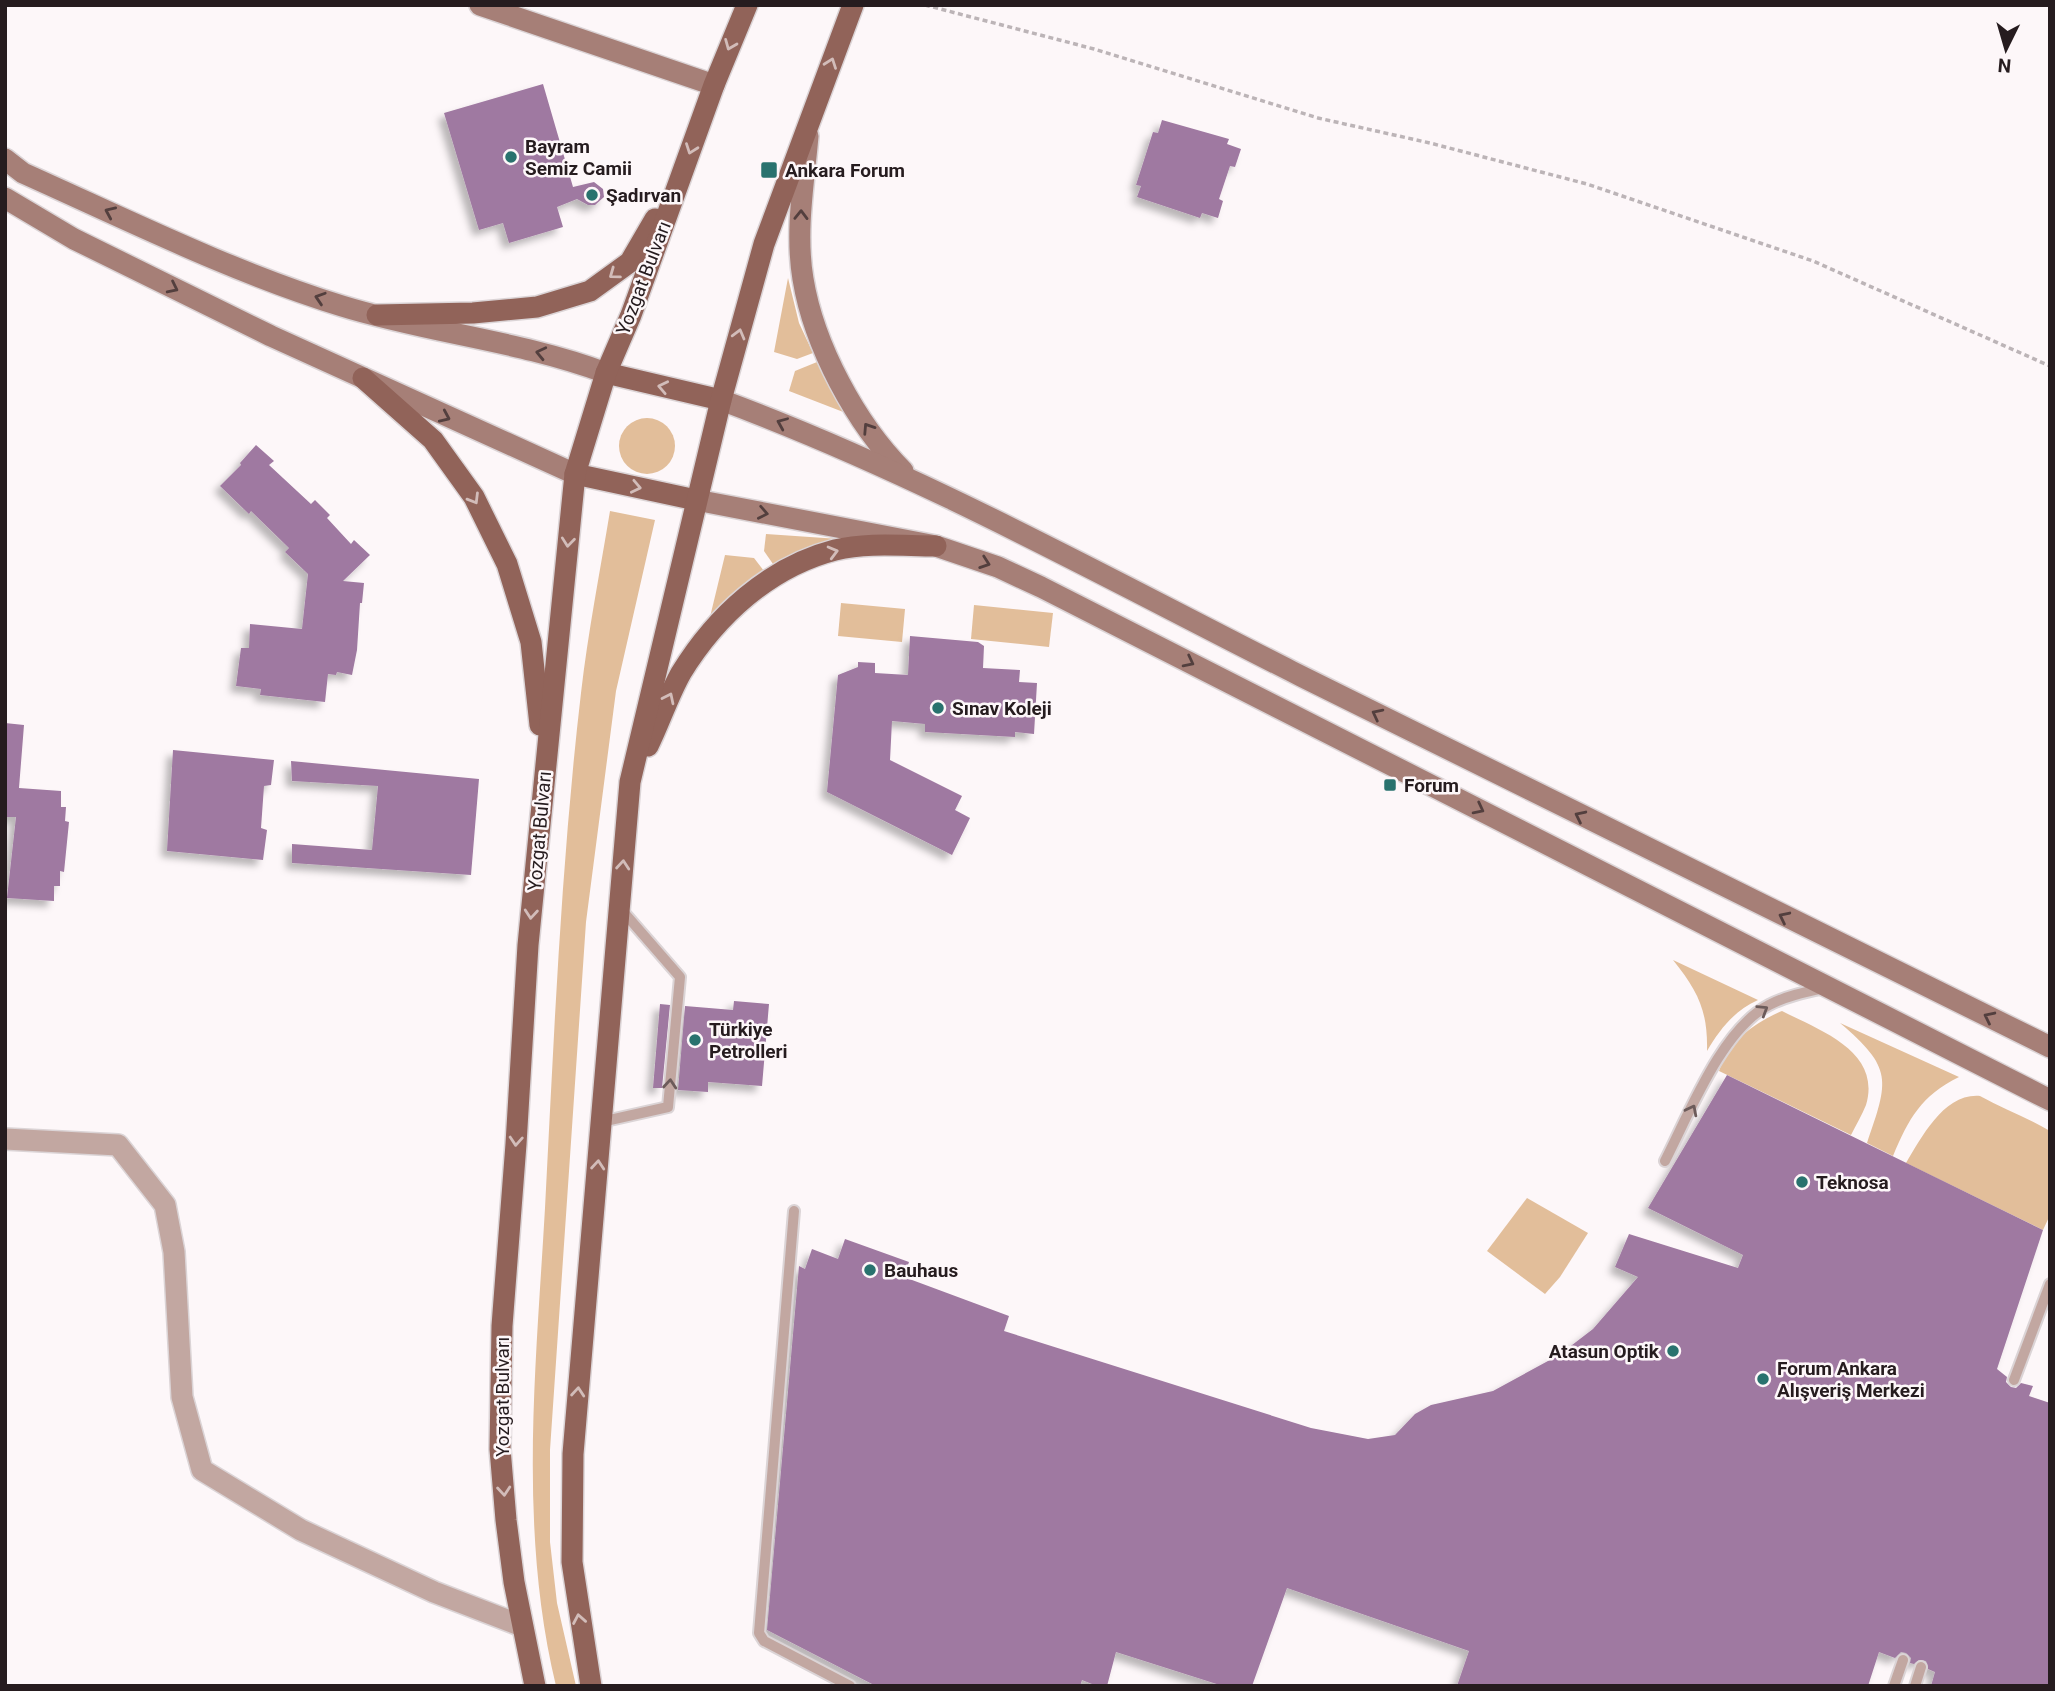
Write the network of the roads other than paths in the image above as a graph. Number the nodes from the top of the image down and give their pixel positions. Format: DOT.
graph roads {
  1 [pos="480,5"];
  2 [pos="747,5"];
  3 [pos="853,5"];
  4 [pos="714,85"];
  5 [pos="809,121"];
  6 [pos="5,159"];
  7 [pos="680,179"];
  8 [pos="5,198"];
  9 [pos="377,315"];
  10 [pos="606,373"];
  11 [pos="363,377"];
  12 [pos="721,400"];
  13 [pos="575,474"];
  14 [pos="912,480"];
  15 [pos="696,500"];
  16 [pos="936,546"];
  17 [pos="545,770"];
  18 [pos="630,782"];
  19 [pos="620,908"];
  20 [pos="1827,987"];
  21 [pos="2050,1047"];
  22 [pos="2050,1100"];
  23 [pos="601,1122"];
  24 [pos="5,1139"];
  25 [pos="1665,1160"];
  26 [pos="794,1211"];
  27 [pos="2050,1284"];
  28 [pos="2014,1380"];
  29 [pos="522,1626"];
  30 [pos="1903,1660"];
  31 [pos="1921,1667"];
  32 [pos="535,1686"];
  33 [pos="591,1686"];
  34 [pos="850,1686"];
  35 [pos="1894,1686"];
  36 [pos="1915,1686"];
  1 -- 4 [label="main road"];
  2 -- 4 [label="main road, Yozgat Bulvarı, one-way"];
  5 -- 3 [label="main road, one-way"];
  4 -- 7 [label="main road, Yozgat Bulvarı, one-way"];
  12 -- 5 [label="main road, one-way"];
  14 -- 5 [label="main road, one-way"];
  9 -- 6 [label="main road, one-way"];
  7 -- 9 [label="main road, one-way"];
  7 -- 10 [label="main road, Yozgat Bulvarı"];
  8 -- 11 [label="main road, one-way"];
  10 -- 9 [label="main road, one-way"];
  12 -- 10 [label="main road, one-way"];
  10 -- 13 [label="main road, Yozgat Bulvarı"];
  11 -- 13 [label="main road, one-way"];
  11 -- 17 [label="main road, one-way"];
  14 -- 12 [label="main road, one-way"];
  12 -- 15 [label="main road"];
  13 -- 15 [label="main road, one-way"];
  13 -- 17 [label="main road, Yozgat Bulvarı, one-way"];
  21 -- 14 [label="main road, one-way"];
  15 -- 16 [label="main road, one-way"];
  15 -- 18 [label="main road"];
  18 -- 16 [label="main road, one-way"];
  16 -- 20 [label="main road, one-way"];
  17 -- 29 [label="main road, Yozgat Bulvarı, one-way"];
  19 -- 18 [label="main road, one-way"];
  19 -- 23 [label="main road"];
  23 -- 19 [label="lane, one-way"];
  20 -- 22 [label="main road"];
  25 -- 20 [label="lane, one-way"];
  33 -- 23 [label="main road, one-way"];
  24 -- 29 [label="street"];
  26 -- 34 [label="lane"];
  27 -- 28 [label="lane"];
  29 -- 32 [label="main road, Yozgat Bulvarı"];
  30 -- 35 [label="lane"];
  31 -- 36 [label="lane"];
}
